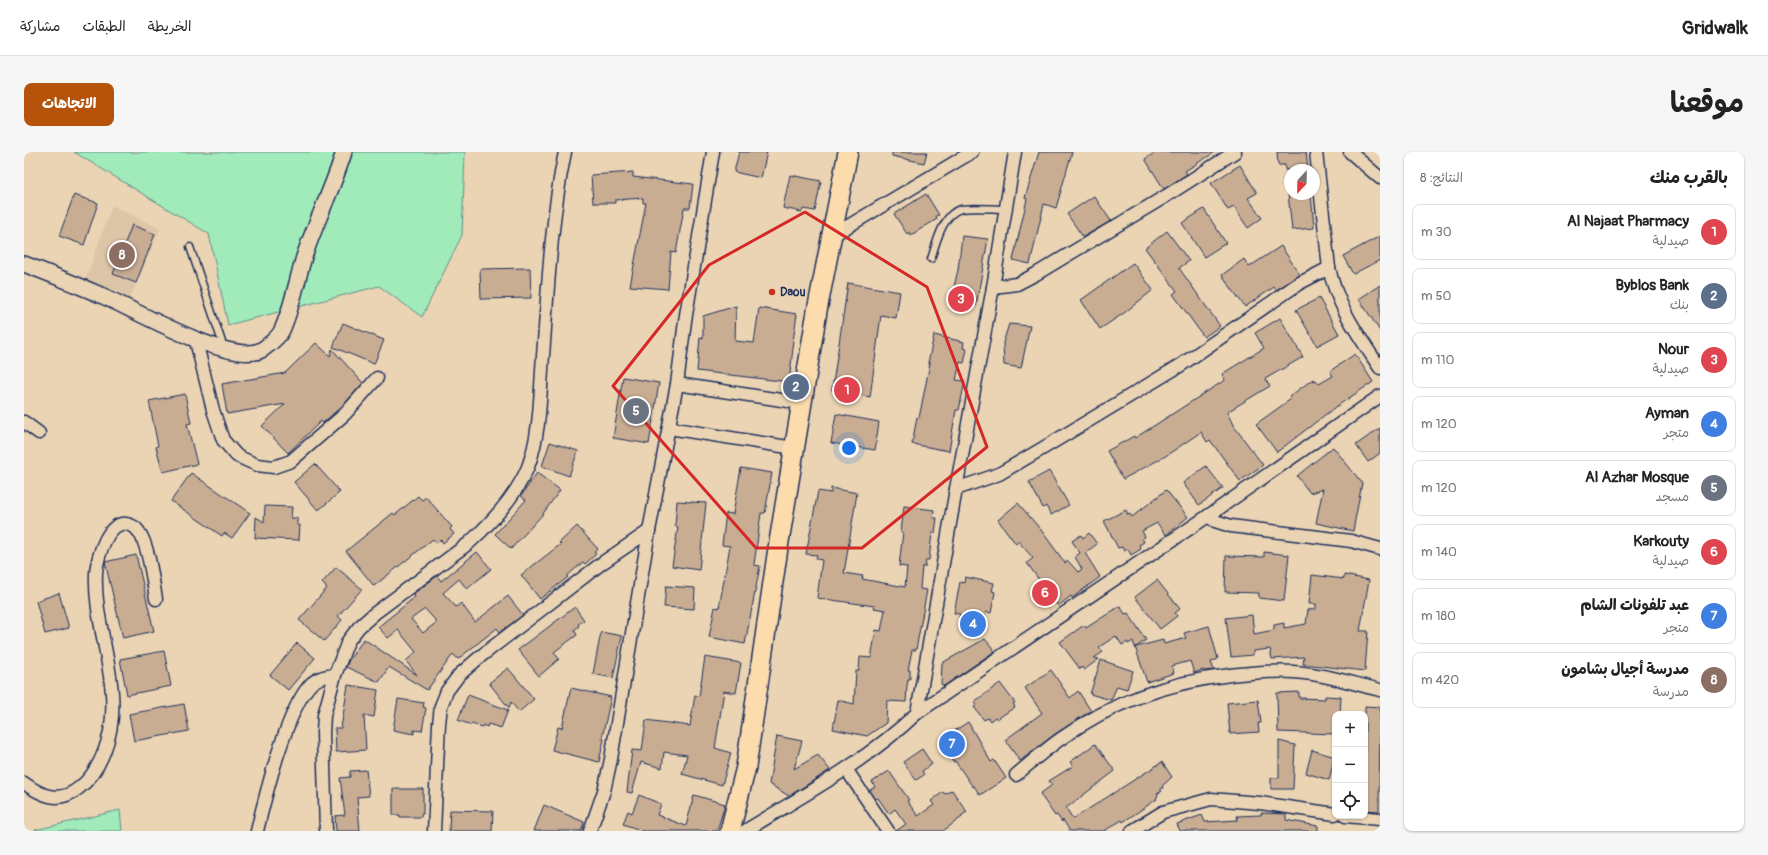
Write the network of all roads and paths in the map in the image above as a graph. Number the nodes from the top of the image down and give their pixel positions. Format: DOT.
graph roads {
  1 [pos="344,152"];
  2 [pos="565,152"];
  3 [pos="713,152"];
  4 [pos="848,152"];
  5 [pos="972,152"];
  6 [pos="1015,152"];
  7 [pos="1235,152"];
  8 [pos="1316,152"];
  9 [pos="1350,152"];
  10 [pos="1380,178"];
  11 [pos="1006,209"];
  12 [pos="830,237"];
  13 [pos="190,247"];
  14 [pos="931,259"];
  15 [pos="24,264"];
  16 [pos="1329,268"];
  17 [pos="994,287"];
  18 [pos="196,341"];
  19 [pos="224,349"];
  20 [pos="1380,368"];
  21 [pos="376,378"];
  22 [pos="677,384"];
  23 [pos="1380,396"];
  24 [pos="801,403"];
  25 [pos="24,422"];
  26 [pos="669,428"];
  27 [pos="39,433"];
  28 [pos="794,448"];
  29 [pos="956,489"];
  30 [pos="1208,516"];
  31 [pos="649,531"];
  32 [pos="1380,549"];
  33 [pos="156,600"];
  34 [pos="335,675"];
  35 [pos="1380,690"];
  36 [pos="917,713"];
  37 [pos="846,769"];
  38 [pos="1016,775"];
  39 [pos="24,783"];
  40 [pos="1332,814"];
  41 [pos="1368,818"];
  42 [pos="1380,819"];
  43 [pos="257,831"];
  44 [pos="326,831"];
  45 [pos="434,831"];
  46 [pos="590,831"];
  47 [pos="730,831"];
  48 [pos="745,831"];
  49 [pos="888,831"];
  50 [pos="1132,831"];
  1 -- 19 [label="street"];
  2 -- 34 [label="street"];
  3 -- 22 [label="street"];
  4 -- 12 [label="main road"];
  5 -- 12 [label="street"];
  6 -- 11 [label="street"];
  7 -- 17 [label="street"];
  8 -- 16 [label="street"];
  9 -- 10 [label="street"];
  11 -- 14 [label="lane"];
  11 -- 17 [label="street"];
  12 -- 24 [label="main road"];
  13 -- 19 [label="lane"];
  15 -- 18 [label="street"];
  16 -- 20 [label="street"];
  16 -- 29 [label="street"];
  17 -- 29 [label="street"];
  18 -- 19 [label="street"];
  18 -- 21 [label="street"];
  22 -- 24 [label="street"];
  22 -- 26 [label="street"];
  23 -- 30 [label="street"];
  24 -- 28 [label="main road"];
  25 -- 27 [label="street"];
  26 -- 28 [label="street"];
  26 -- 31 [label="street"];
  28 -- 47 [label="main road"];
  29 -- 36 [label="street"];
  30 -- 32 [label="street"];
  30 -- 36 [label="street"];
  31 -- 45 [label="street"];
  31 -- 46 [label="street"];
  33 -- 39 [label="street"];
  34 -- 43 [label="street"];
  34 -- 44 [label="street"];
  35 -- 38 [label="street"];
  36 -- 37 [label="street"];
  37 -- 48 [label="street"];
  37 -- 49 [label="street"];
  40 -- 50 [label="street"];
  41 -- 42 [label="street"];
}
